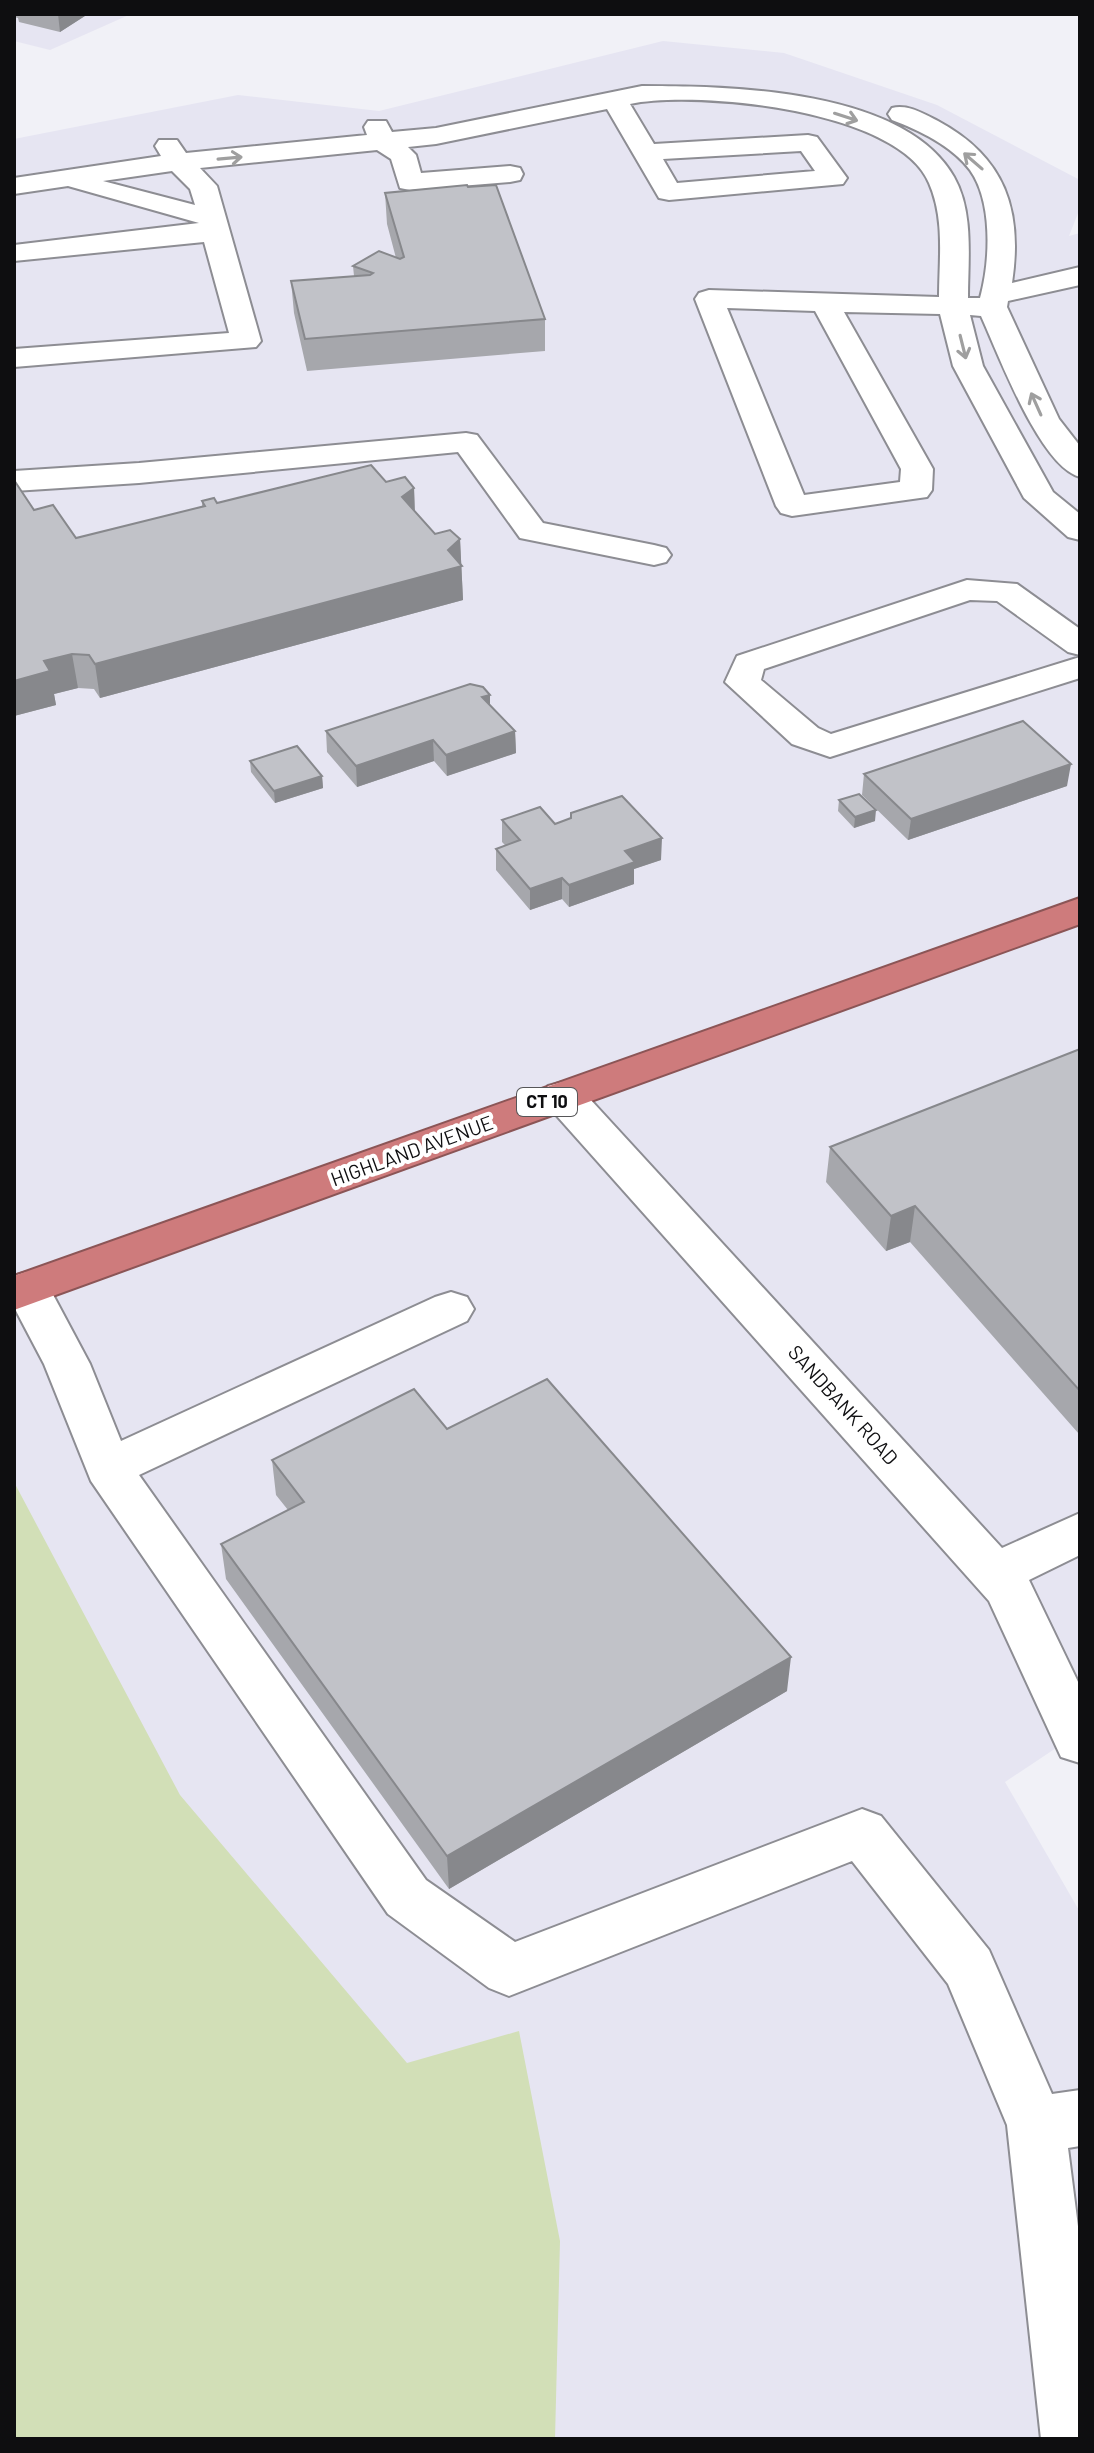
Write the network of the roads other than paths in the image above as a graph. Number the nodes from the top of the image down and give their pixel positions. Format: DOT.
graph roads {
  1 [pos="597,96"];
  2 [pos="380,135"];
  3 [pos="646,152"];
  4 [pos="172,153"];
  5 [pos="14,166"];
  6 [pos="510,174"];
  7 [pos="62,179"];
  8 [pos="14,186"];
  9 [pos="214,225"];
  10 [pos="14,253"];
  11 [pos="1080,276"];
  12 [pos="995,301"];
  13 [pos="825,303"];
  14 [pos="953,308"];
  15 [pos="14,358"];
  16 [pos="1080,467"];
  17 [pos="14,481"];
  18 [pos="1080,490"];
  19 [pos="1040,498"];
  20 [pos="1080,530"];
  21 [pos="654,555"];
  22 [pos="1080,645"];
  23 [pos="1080,667"];
  24 [pos="1080,910"];
  25 [pos="563,1096"];
  26 [pos="20,1291"];
  27 [pos="451,1309"];
  28 [pos="108,1468"];
  29 [pos="1080,1533"];
  30 [pos="996,1573"];
  31 [pos="1080,1741"];
  32 [pos="1058,2121"];
  33 [pos="1073,2439"];
  1 -- 2 [label="street"];
  1 -- 3 [label="street"];
  12 -- 1 [label="street, one-way"];
  1 -- 14 [label="street, one-way"];
  2 -- 4 [label="street"];
  2 -- 6 [label="street"];
  3 -- 3 [label="street"];
  4 -- 5 [label="street"];
  4 -- 7 [label="street"];
  4 -- 9 [label="street"];
  7 -- 8 [label="street"];
  7 -- 9 [label="street"];
  9 -- 10 [label="street"];
  9 -- 15 [label="street"];
  11 -- 12 [label="street"];
  12 -- 14 [label="street"];
  16 -- 12 [label="street, one-way"];
  13 -- 13 [label="street"];
  13 -- 14 [label="street"];
  14 -- 19 [label="street, one-way"];
  17 -- 21 [label="street"];
  18 -- 19 [label="street"];
  19 -- 20 [label="street"];
  22 -- 23 [label="street"];
  24 -- 25 [label="highway, HIGHLAND AVENUE / CT 10"];
  25 -- 26 [label="highway, HIGHLAND AVENUE / CT 10"];
  25 -- 30 [label="street, SANDBANK ROAD"];
  26 -- 28 [label="street"];
  27 -- 28 [label="street"];
  28 -- 32 [label="street"];
  29 -- 30 [label="street"];
  30 -- 31 [label="street, SANDBANK ROAD"];
  32 -- 33 [label="street"];
}
